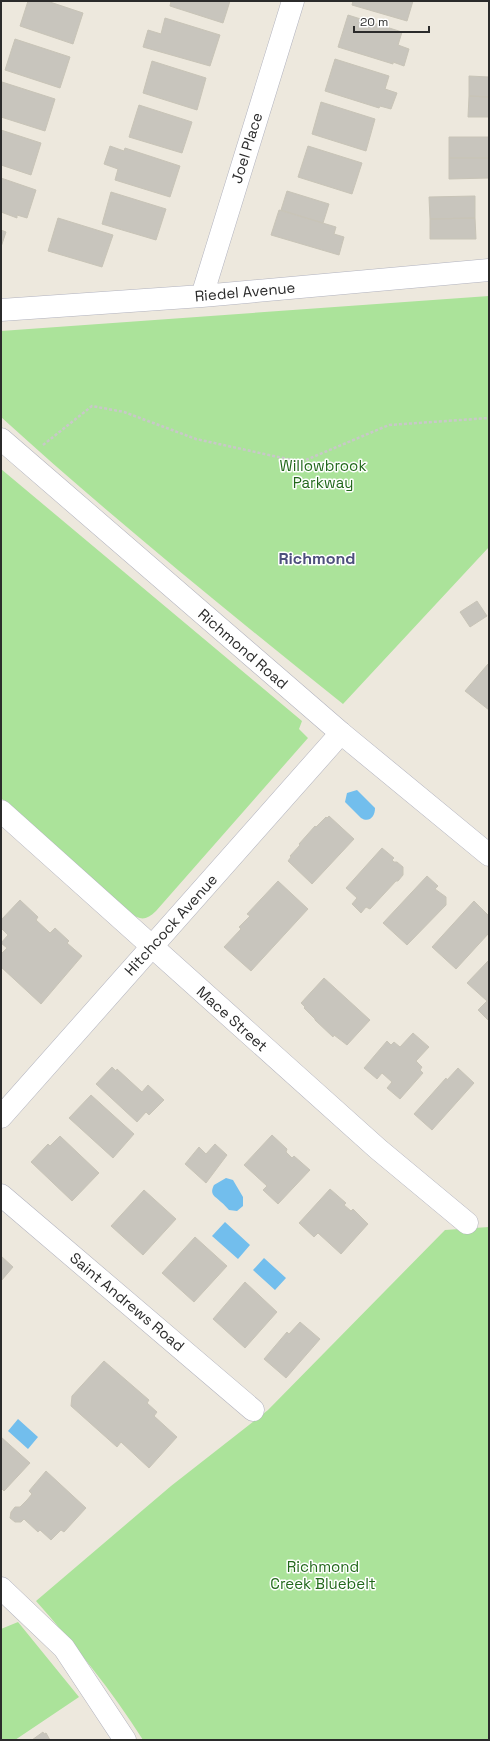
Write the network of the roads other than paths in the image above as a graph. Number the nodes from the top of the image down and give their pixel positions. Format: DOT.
graph roads {
  1 [pos="292,1"];
  2 [pos="489,270"];
  3 [pos="202,296"];
  4 [pos="1,310"];
  5 [pos="1,439"];
  6 [pos="341,734"];
  7 [pos="1,811"];
  8 [pos="489,854"];
  9 [pos="152,946"];
  10 [pos="1,1117"];
  11 [pos="1,1195"];
  12 [pos="467,1223"];
  13 [pos="253,1410"];
  14 [pos="1,1588"];
  15 [pos="125,1740"];
  1 -- 3 [label="street, Joel Place"];
  2 -- 3 [label="street, Riedel Avenue"];
  3 -- 4 [label="street, Riedel Avenue"];
  5 -- 6 [label="street, Richmond Road"];
  6 -- 8 [label="street, Richmond Road"];
  6 -- 9 [label="street, Hitchcock Avenue"];
  7 -- 9 [label="street, Mace Street"];
  9 -- 10 [label="street, Hitchcock Avenue"];
  9 -- 12 [label="street, Mace Street"];
  11 -- 13 [label="street, Saint Andrews Road"];
  14 -- 15 [label="street"];
}
